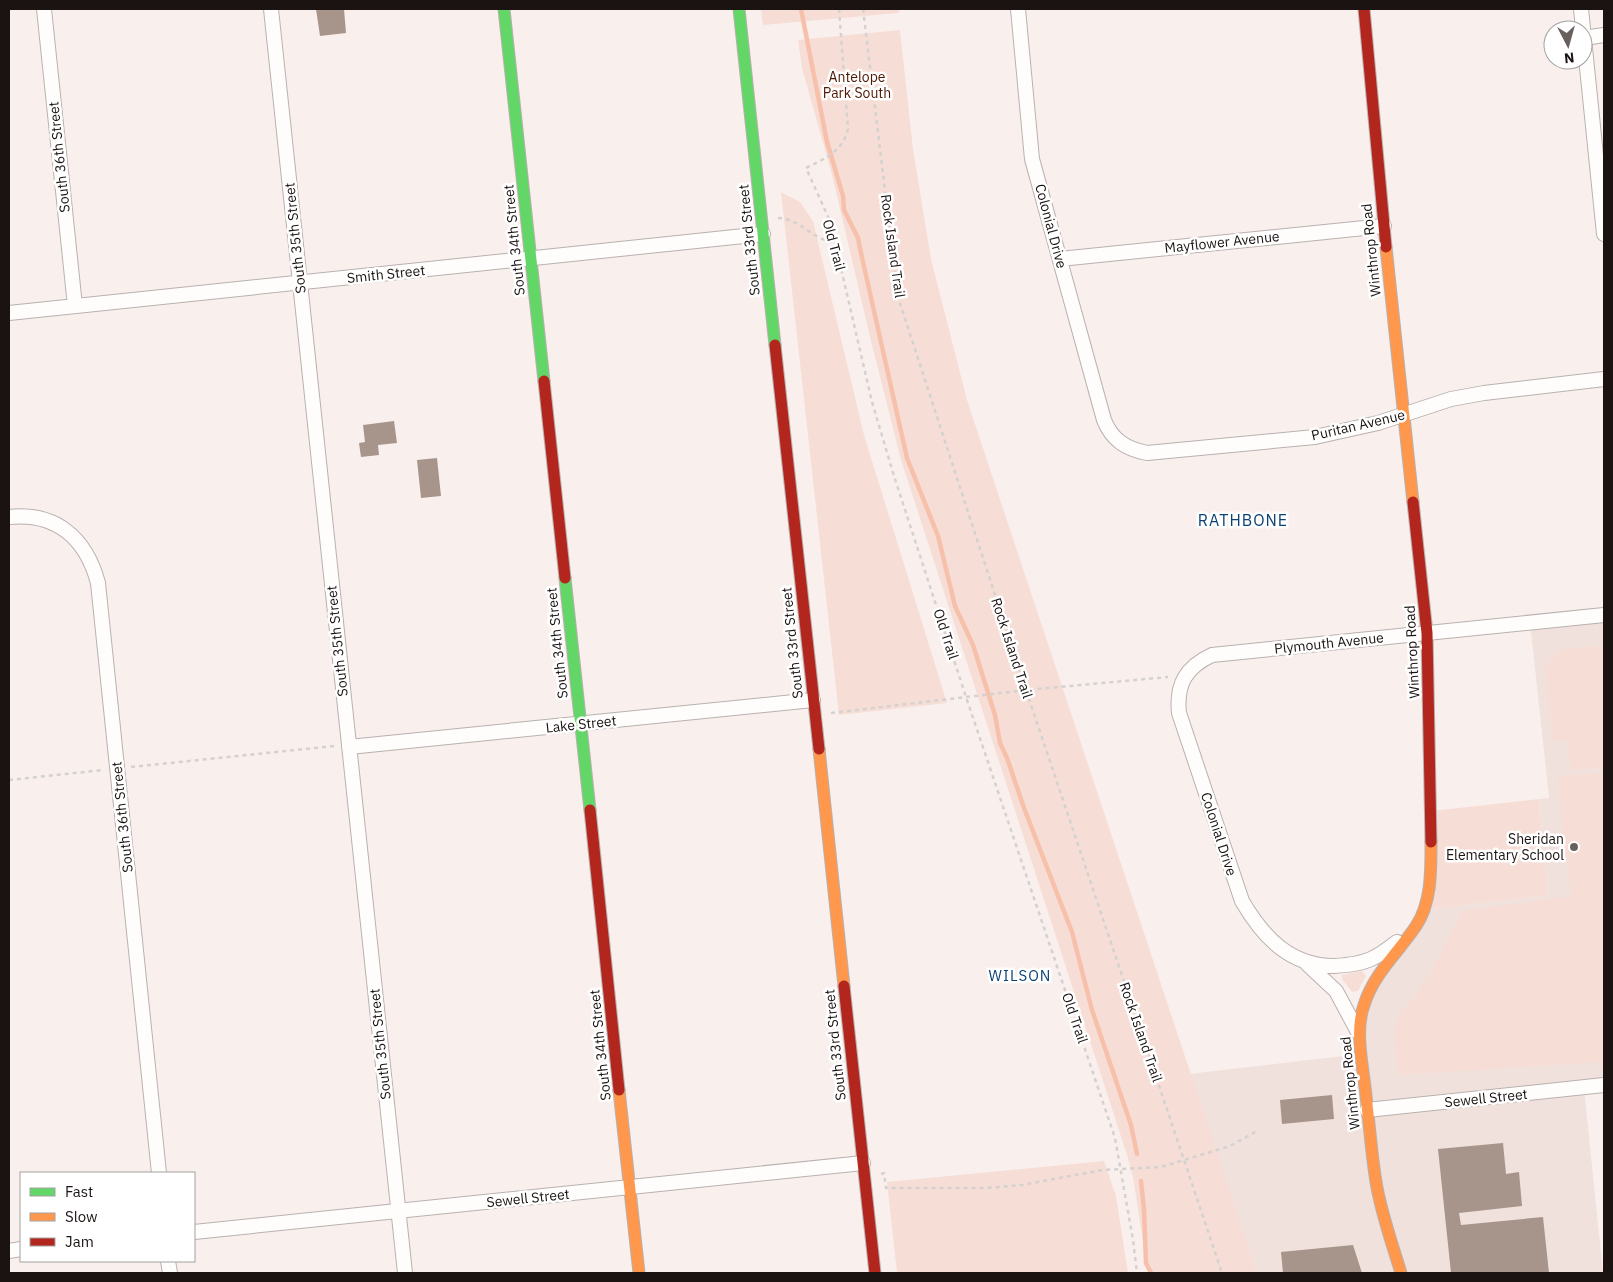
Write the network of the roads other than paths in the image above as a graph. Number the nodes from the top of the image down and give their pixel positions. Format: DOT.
graph roads {
  1 [pos="44,9"];
  2 [pos="270,9"];
  3 [pos="504,9"];
  4 [pos="739,9"];
  5 [pos="1018,9"];
  6 [pos="1364,9"];
  7 [pos="1587,70"];
  8 [pos="1384,226"];
  9 [pos="763,234"];
  10 [pos="1604,234"];
  11 [pos="531,258"];
  12 [pos="1060,259"];
  13 [pos="299,283"];
  14 [pos="75,306"];
  15 [pos="9,313"];
  16 [pos="1604,380"];
  17 [pos="1404,415"];
  18 [pos="1114,438"];
  19 [pos="9,517"];
  20 [pos="1604,615"];
  21 [pos="1428,633"];
  22 [pos="1183,678"];
  23 [pos="813,700"];
  24 [pos="580,724"];
  25 [pos="348,746"];
  26 [pos="1404,938"];
  27 [pos="1305,962"];
  28 [pos="1359,1035"];
  29 [pos="1604,1085"];
  30 [pos="1367,1110"];
  31 [pos="864,1170"];
  32 [pos="159,1172"];
  33 [pos="630,1187"];
  34 [pos="398,1211"];
  35 [pos="195,1232"];
  36 [pos="404,1273"];
  37 [pos="639,1273"];
  38 [pos="875,1273"];
  39 [pos="1401,1273"];
  1 -- 14 [label="street, South 36th Street"];
  2 -- 13 [label="street, South 35th Street"];
  3 -- 11 [label="street, South 34th Street"];
  4 -- 9 [label="street, South 33rd Street"];
  5 -- 12 [label="street, Colonial Drive"];
  6 -- 8 [label="street, Winthrop Road"];
  7 -- 10 [label="street"];
  8 -- 12 [label="street, Mayflower Avenue"];
  8 -- 17 [label="street, Winthrop Road"];
  9 -- 11 [label="street, Smith Street"];
  9 -- 23 [label="street, South 33rd Street"];
  11 -- 13 [label="street, Smith Street"];
  11 -- 24 [label="street, South 34th Street"];
  12 -- 18 [label="street, Colonial Drive"];
  13 -- 14 [label="street, Smith Street"];
  13 -- 25 [label="street, South 35th Street"];
  14 -- 15 [label="street, Smith Street"];
  16 -- 17 [label="street, Puritan Avenue"];
  17 -- 18 [label="street, Puritan Avenue"];
  17 -- 21 [label="street, Winthrop Road"];
  19 -- 32 [label="street, South 36th Street"];
  20 -- 21 [label="street, Plymouth Avenue"];
  21 -- 22 [label="street, Plymouth Avenue"];
  21 -- 26 [label="street, Winthrop Road"];
  22 -- 27 [label="street, Colonial Drive"];
  23 -- 24 [label="street, Lake Street"];
  23 -- 31 [label="street, South 33rd Street"];
  24 -- 25 [label="street, Lake Street"];
  24 -- 33 [label="street, South 34th Street"];
  25 -- 34 [label="street, South 35th Street"];
  26 -- 27 [label="street, Colonial Drive"];
  26 -- 28 [label="street, Winthrop Road"];
  27 -- 28 [label="street, Colonial Drive"];
  28 -- 30 [label="street, Winthrop Road"];
  29 -- 30 [label="street, Sewell Street"];
  30 -- 39 [label="street, Winthrop Road"];
  31 -- 33 [label="street, Sewell Street"];
  31 -- 38 [label="street, South 33rd Street"];
  33 -- 34 [label="street, Sewell Street"];
  33 -- 37 [label="street, South 34th Street"];
  34 -- 35 [label="street, Sewell Street"];
  34 -- 36 [label="street, South 35th Street"];
}
